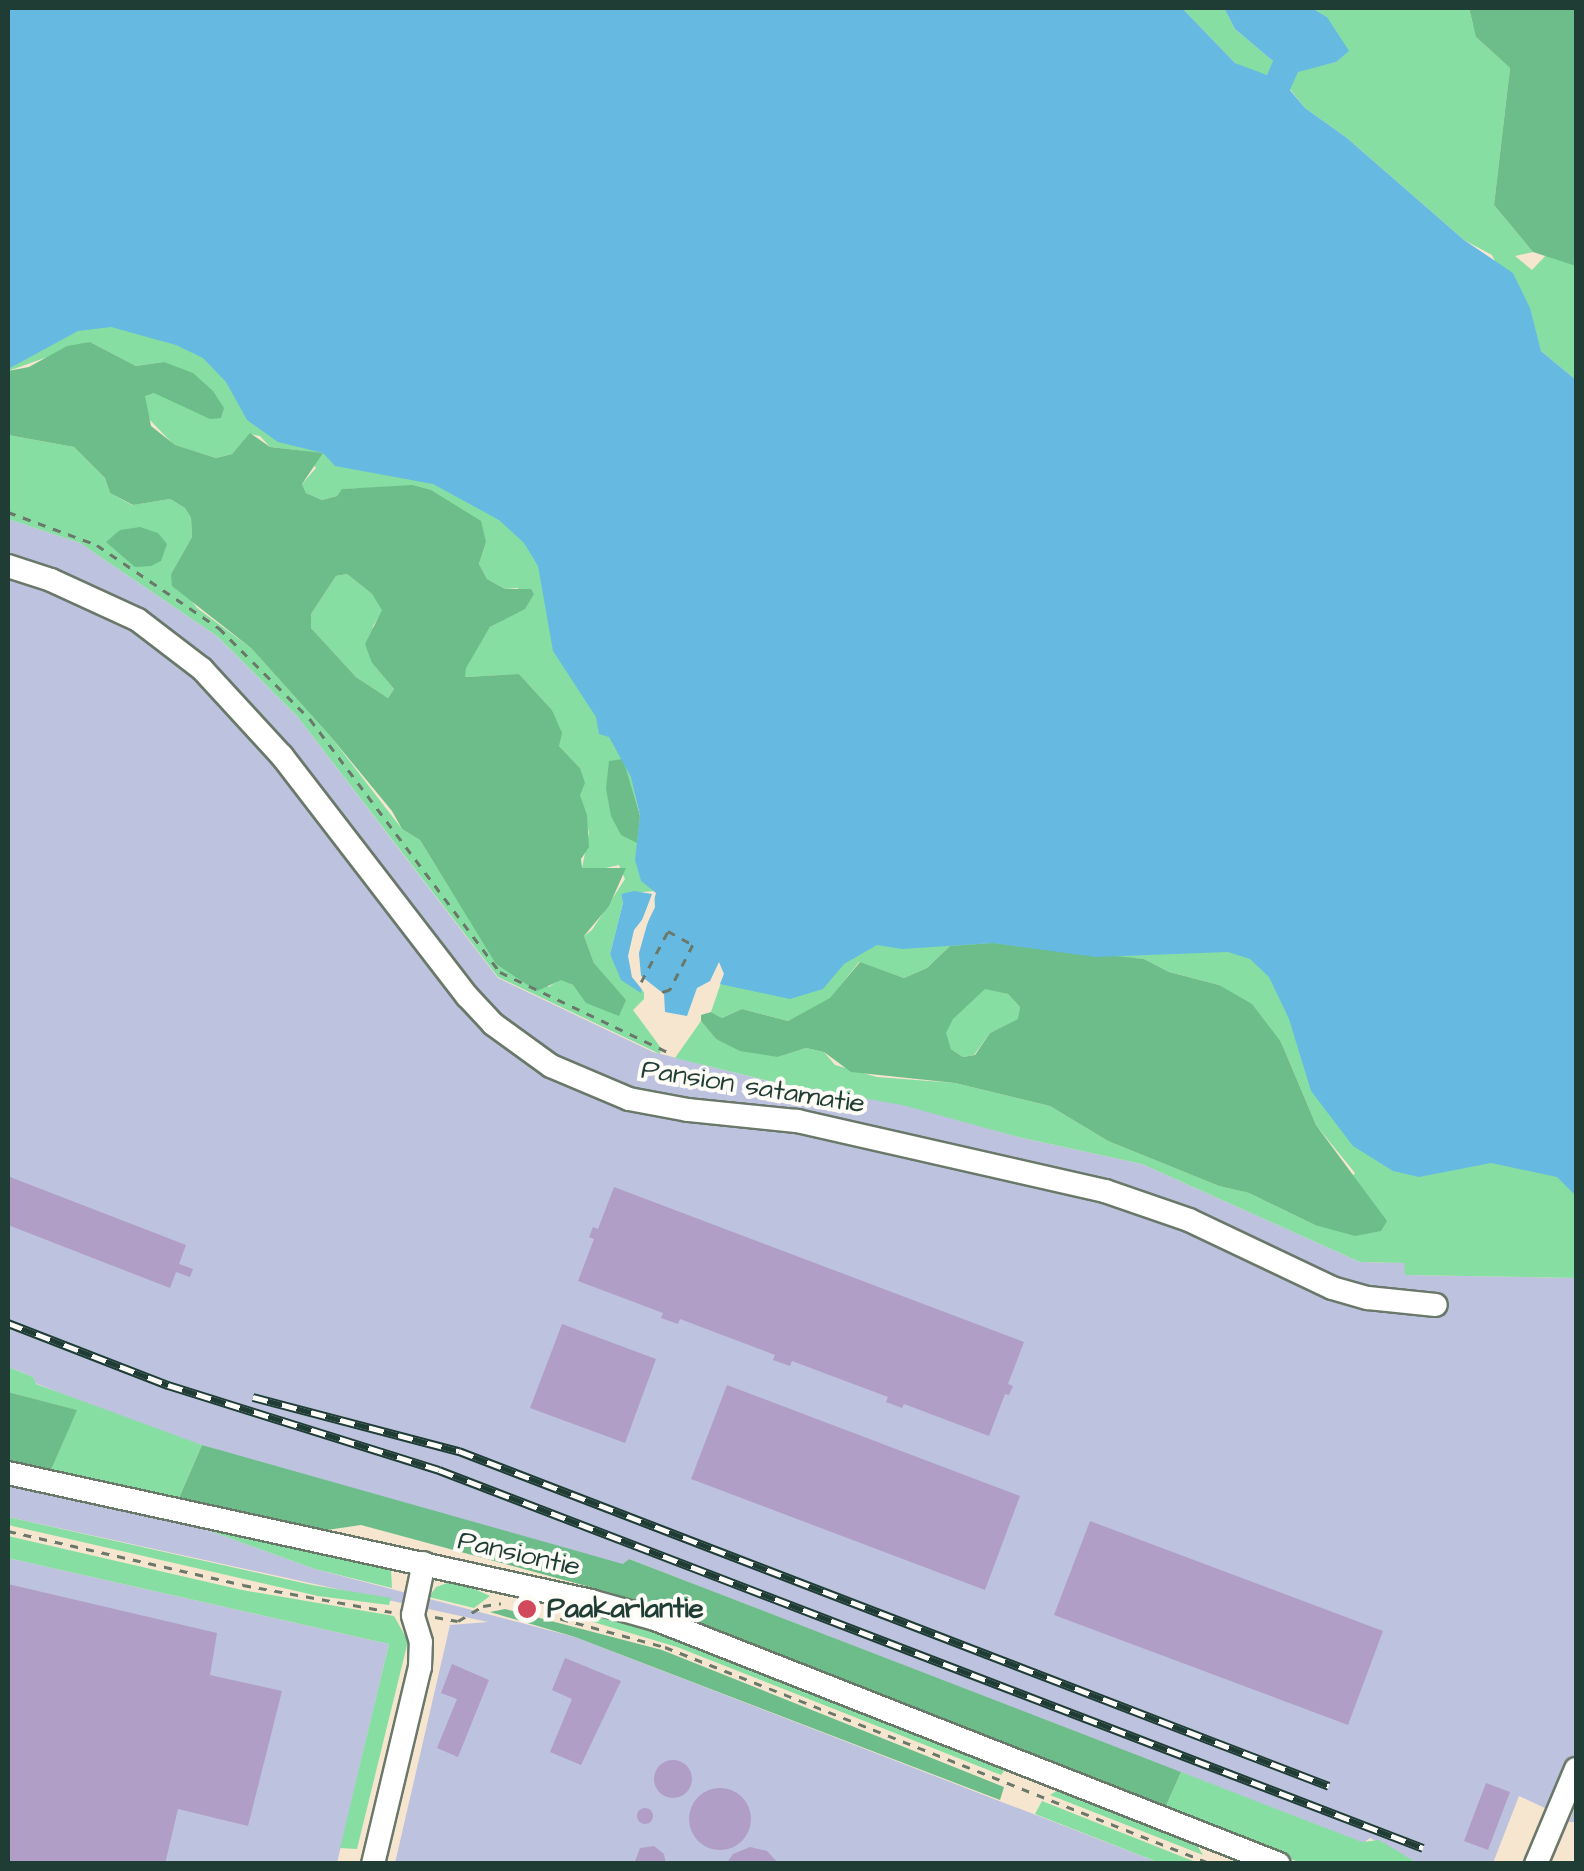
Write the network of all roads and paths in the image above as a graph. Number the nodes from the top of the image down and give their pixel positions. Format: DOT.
graph roads {
  1 [pos="8,512"];
  2 [pos="8,566"];
  3 [pos="641,982"];
  4 [pos="660,993"];
  5 [pos="668,1052"];
  6 [pos="1436,1305"];
  7 [pos="8,1473"];
  8 [pos="8,1531"];
  9 [pos="424,1564"];
  10 [pos="412,1615"];
  11 [pos="1576,1769"];
  12 [pos="1234,1855"];
  13 [pos="373,1864"];
  14 [pos="1212,1864"];
  15 [pos="1279,1864"];
  16 [pos="1536,1864"];
  1 -- 5 [label="path"];
  2 -- 6 [label="street, Pansion satamatie"];
  3 -- 4 [label="path"];
  7 -- 9 [label="street, Pansiontie"];
  8 -- 10 [label="path"];
  9 -- 10 [label="street"];
  9 -- 12 [label="street, Pansiontie"];
  10 -- 13 [label="street"];
  10 -- 14 [label="path"];
  11 -- 16 [label="street"];
  12 -- 15 [label="street, Pansiontie"];
}
